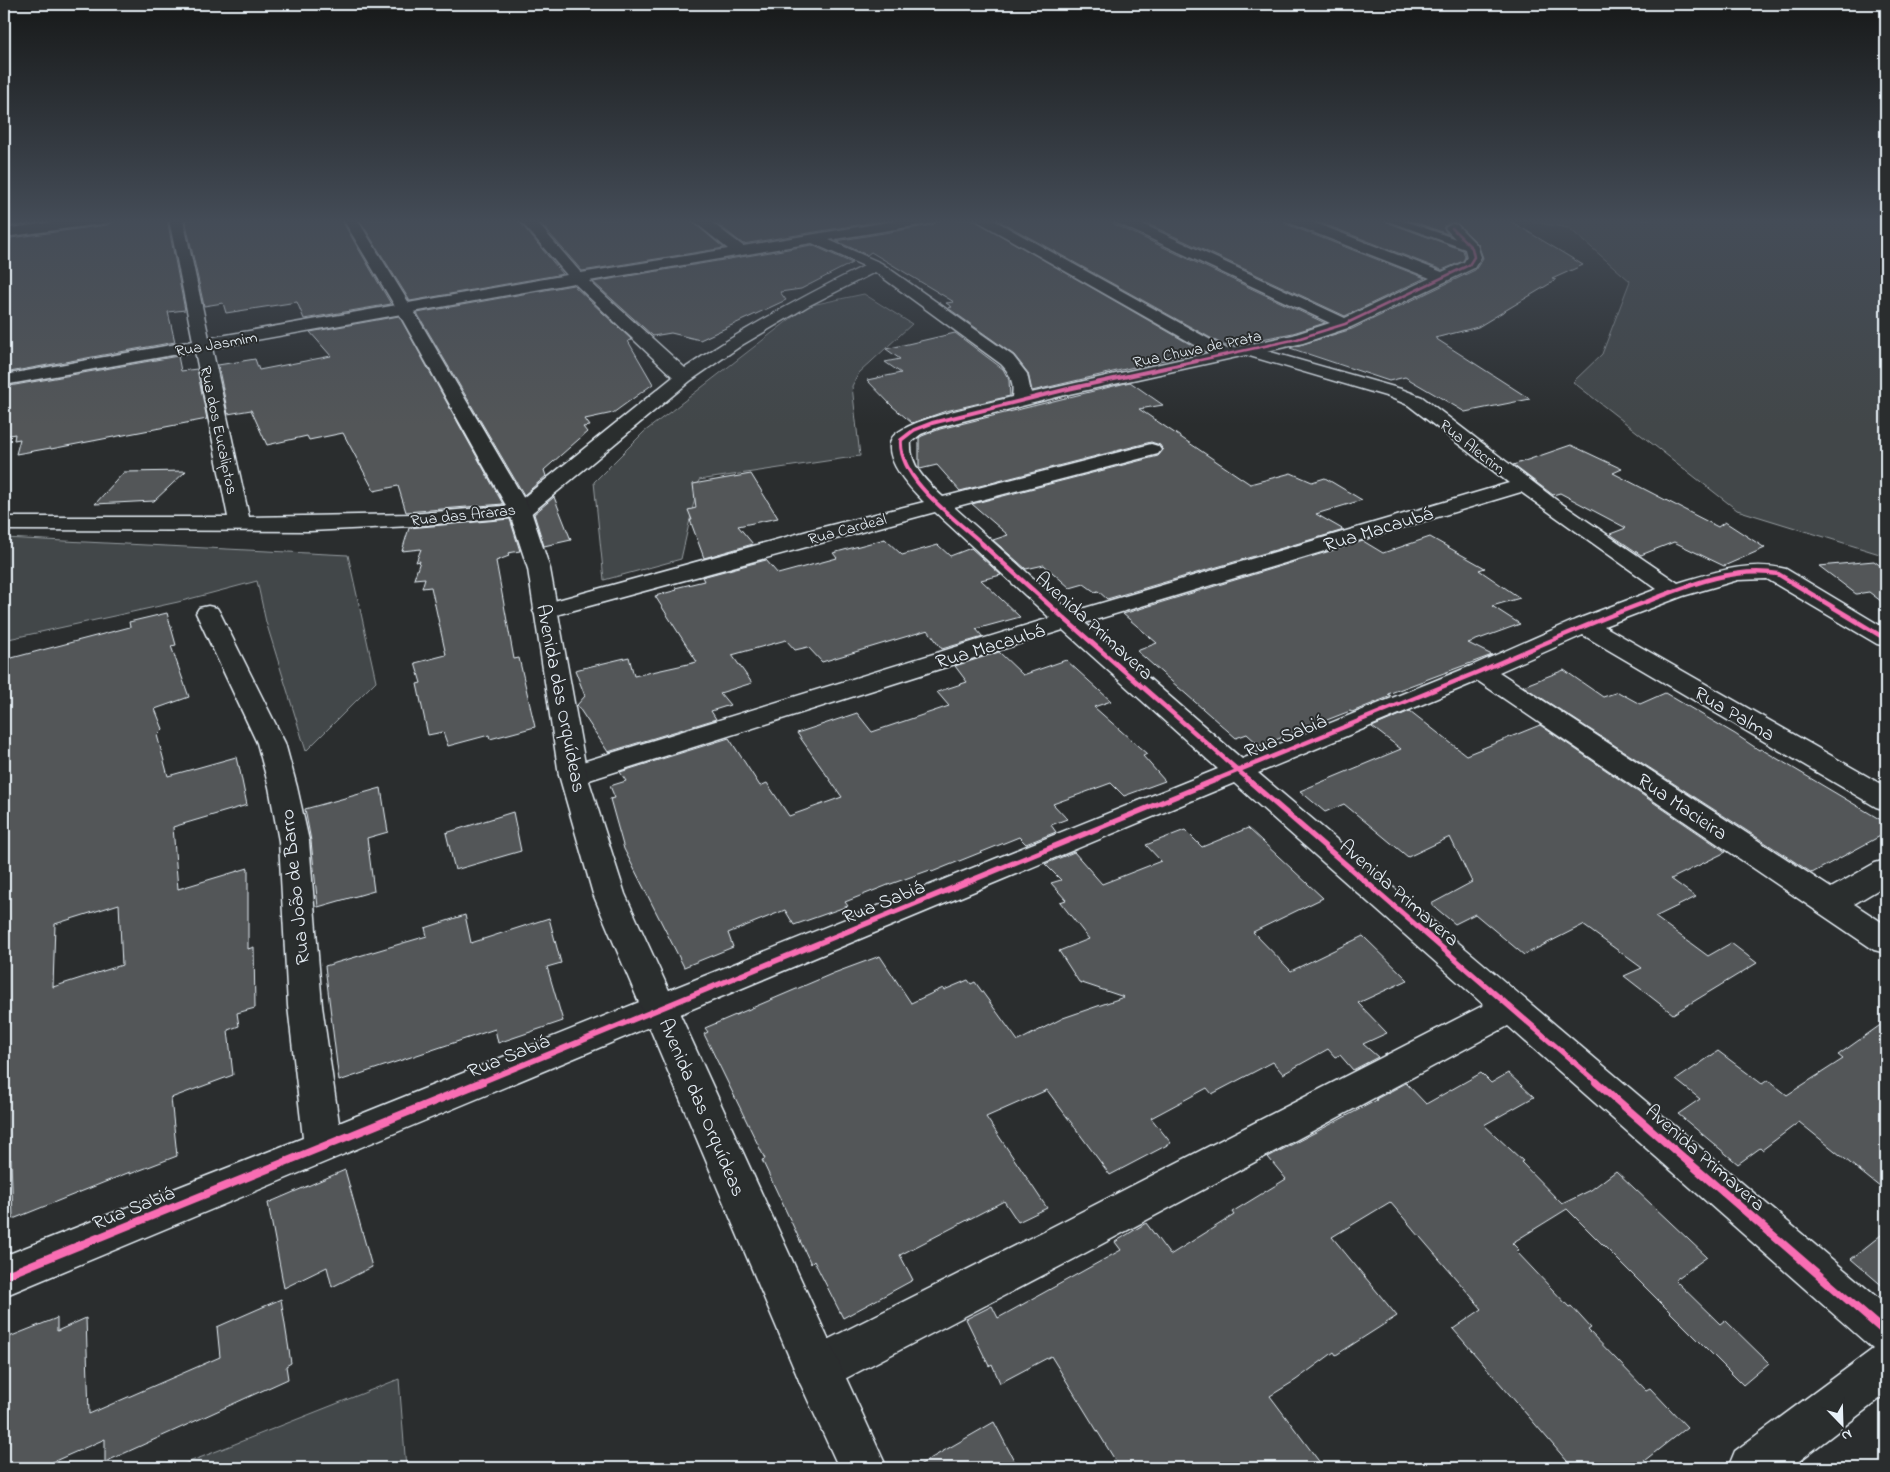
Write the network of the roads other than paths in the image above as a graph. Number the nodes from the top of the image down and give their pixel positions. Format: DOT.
graph roads {
  1 [pos="190,288"];
  2 [pos="392,288"];
  3 [pos="521,288"];
  4 [pos="587,288"];
  5 [pos="833,288"];
  6 [pos="906,288"];
  7 [pos="1105,288"];
  8 [pos="1267,288"];
  9 [pos="1422,288"];
  10 [pos="404,308"];
  11 [pos="1345,324"];
  12 [pos="202,345"];
  13 [pos="1247,351"];
  14 [pos="1226,355"];
  15 [pos="684,377"];
  16 [pos="4,380"];
  17 [pos="1022,400"];
  18 [pos="1151,450"];
  19 [pos="904,463"];
  20 [pos="1523,485"];
  21 [pos="939,504"];
  22 [pos="520,511"];
  23 [pos="4,524"];
  24 [pos="240,524"];
  25 [pos="1675,591"];
  26 [pos="545,611"];
  27 [pos="208,613"];
  28 [pos="1067,621"];
  29 [pos="1584,625"];
  30 [pos="1884,637"];
  31 [pos="1480,671"];
  32 [pos="1238,771"];
  33 [pos="573,775"];
  34 [pos="1886,800"];
  35 [pos="1886,870"];
  36 [pos="1829,904"];
  37 [pos="1886,941"];
  38 [pos="1509,1008"];
  39 [pos="660,1009"];
  40 [pos="323,1147"];
  41 [pos="4,1276"];
  42 [pos="1886,1333"];
  43 [pos="1886,1366"];
  44 [pos="817,1369"];
  45 [pos="863,1468"];
  46 [pos="1752,1468"];
  1 -- 12 [label="street, Rua dos Eucaliptos"];
  2 -- 10 [label="street, Avenida das Orquídeas"];
  3 -- 10 [label="street, Rua Jasmim"];
  4 -- 15 [label="street"];
  5 -- 15 [label="street, Rua das Araras"];
  6 -- 17 [label="street"];
  7 -- 14 [label="street"];
  8 -- 11 [label="street"];
  9 -- 11 [label="street, Rua Chuva de Prata"];
  10 -- 12 [label="street, Rua Jasmim"];
  10 -- 22 [label="street, Avenida das Orquídeas"];
  11 -- 13 [label="street, Rua Chuva de Prata"];
  12 -- 16 [label="street, Rua Jasmim"];
  12 -- 24 [label="street, Rua dos Eucaliptos"];
  13 -- 14 [label="street, Rua Chuva de Prata"];
  13 -- 20 [label="street, Rua Alecrim"];
  14 -- 17 [label="street, Rua Chuva de Prata"];
  15 -- 22 [label="street, Rua das Araras"];
  17 -- 19 [label="street, Rua Chuva de Prata"];
  18 -- 21 [label="street, Rua Cardeal"];
  19 -- 21 [label="street, Avenida Primavera"];
  20 -- 25 [label="street, Rua Alecrim"];
  20 -- 28 [label="street, Rua Macaubá"];
  21 -- 26 [label="street, Rua Cardeal"];
  21 -- 28 [label="street, Avenida Primavera"];
  22 -- 24 [label="street, Rua das Araras"];
  22 -- 26 [label="street, Avenida das Orquídeas"];
  23 -- 24 [label="street, Rua das Araras"];
  25 -- 29 [label="street, Rua Sabiá"];
  25 -- 30 [label="street, Rua Sabiá"];
  26 -- 33 [label="street, Avenida das Orquídeas"];
  27 -- 40 [label="street, Rua João de Barro"];
  28 -- 32 [label="street, Avenida Primavera"];
  28 -- 33 [label="street, Rua Macaubá"];
  29 -- 31 [label="street, Rua Sabiá"];
  29 -- 34 [label="street, Rua Palma"];
  31 -- 32 [label="street, Rua Sabiá"];
  31 -- 36 [label="street, Rua Macieira"];
  32 -- 38 [label="street, Avenida Primavera"];
  32 -- 39 [label="street, Rua Sabiá"];
  33 -- 39 [label="street, Avenida das Orquídeas"];
  35 -- 36 [label="street"];
  36 -- 37 [label="street, Rua Macieira"];
  38 -- 42 [label="street, Avenida Primavera"];
  38 -- 44 [label="street"];
  39 -- 40 [label="street, Rua Sabiá"];
  39 -- 44 [label="street, Avenida das Orquídeas"];
  40 -- 41 [label="street, Rua Sabiá"];
  43 -- 46 [label="street"];
  44 -- 45 [label="street, Avenida das Orquídeas"];
}
